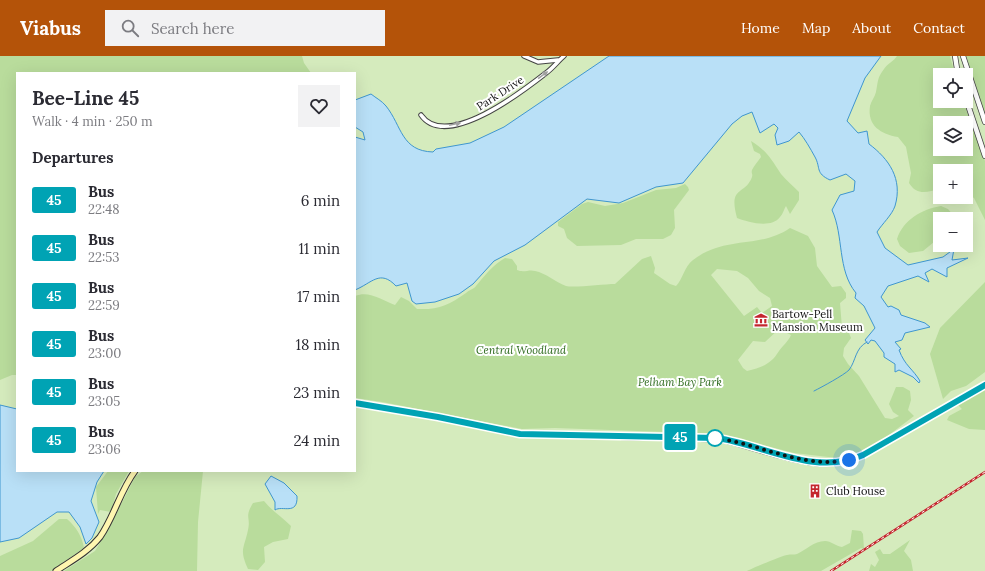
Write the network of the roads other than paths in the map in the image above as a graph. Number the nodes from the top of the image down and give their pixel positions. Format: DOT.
graph roads {
  1 [pos="524,56"];
  2 [pos="955,56"];
  3 [pos="963,56"];
  4 [pos="562,57"];
  5 [pos="957,68"];
  6 [pos="969,108"];
  7 [pos="421,115"];
  8 [pos="985,122"];
  9 [pos="985,156"];
  10 [pos="985,385"];
  11 [pos="356,403"];
  12 [pos="134,472"];
  13 [pos="56,571"];
  1 -- 4 [label="street, Park Drive"];
  2 -- 5 [label="street"];
  3 -- 8 [label="street"];
  7 -- 4 [label="street, Park Drive, one-way"];
  6 -- 9 [label="street"];
  10 -- 11 [label="main road"];
  12 -- 13 [label="main road"];
}
